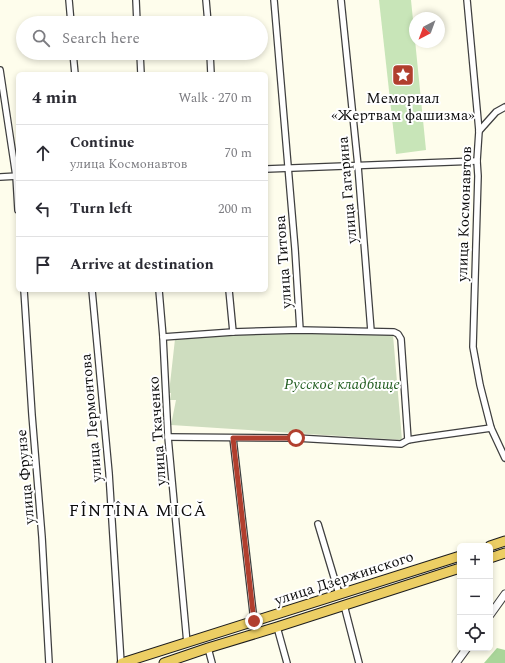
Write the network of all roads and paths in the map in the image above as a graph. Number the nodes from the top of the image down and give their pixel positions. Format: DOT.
graph roads {
  1 [pos="68,0"];
  2 [pos="136,0"];
  3 [pos="206,0"];
  4 [pos="274,0"];
  5 [pos="341,0"];
  6 [pos="467,0"];
  7 [pos="70,16"];
  8 [pos="137,16"];
  9 [pos="207,16"];
  10 [pos="75,60"];
  11 [pos="140,60"];
  12 [pos="210,60"];
  13 [pos="0,70"];
  14 [pos="76,72"];
  15 [pos="141,72"];
  16 [pos="211,72"];
  17 [pos="505,107"];
  18 [pos="479,130"];
  19 [pos="477,161"];
  20 [pos="358,166"];
  21 [pos="288,168"];
  22 [pos="268,169"];
  23 [pos="16,170"];
  24 [pos="16,176"];
  25 [pos="0,177"];
  26 [pos="24,292"];
  27 [pos="92,292"];
  28 [pos="159,292"];
  29 [pos="229,292"];
  30 [pos="300,330"];
  31 [pos="372,331"];
  32 [pos="233,332"];
  33 [pos="163,337"];
  34 [pos="492,428"];
  35 [pos="168,438"];
  36 [pos="233,438"];
  37 [pos="408,440"];
  38 [pos="505,458"];
  39 [pos="318,524"];
  40 [pos="505,541"];
  41 [pos="493,545"];
  42 [pos="505,553"];
  43 [pos="457,557"];
  44 [pos="493,557"];
  45 [pos="457,569"];
  46 [pos="339,594"];
  47 [pos="505,594"];
  48 [pos="344,605"];
  49 [pos="493,611"];
  50 [pos="254,621"];
  51 [pos="277,627"];
  52 [pos="187,643"];
  53 [pos="208,648"];
  54 [pos="464,651"];
  55 [pos="49,663"];
  56 [pos="122,663"];
  57 [pos="164,663"];
  58 [pos="212,663"];
  59 [pos="287,663"];
  60 [pos="359,663"];
  61 [pos="456,663"];
  1 -- 7 [label="street"];
  2 -- 8 [label="street"];
  3 -- 9 [label="street"];
  4 -- 21 [label="street, улица Титова"];
  5 -- 20 [label="street, улица Гагарина"];
  6 -- 18 [label="street, улица Космонавтов"];
  10 -- 14 [label="street"];
  11 -- 15 [label="street"];
  12 -- 16 [label="street"];
  13 -- 23 [label="street"];
  17 -- 18 [label="street"];
  18 -- 19 [label="street, улица Космонавтов"];
  19 -- 20 [label="street"];
  19 -- 34 [label="street, улица Космонавтов"];
  20 -- 21 [label="street"];
  20 -- 31 [label="street, улица Гагарина"];
  21 -- 22 [label="street"];
  21 -- 30 [label="street, улица Титова"];
  24 -- 25 [label="street"];
  26 -- 55 [label="street, улица Фрунзе"];
  27 -- 56 [label="street, улица Лермонтова"];
  28 -- 33 [label="street, улица Ткаченко"];
  29 -- 32 [label="street"];
  30 -- 31 [label="street"];
  30 -- 32 [label="street"];
  31 -- 37 [label="street"];
  32 -- 33 [label="street"];
  33 -- 35 [label="street, улица Ткаченко"];
  34 -- 37 [label="street"];
  34 -- 38 [label="street, улица Космонавтов"];
  35 -- 36 [label="street"];
  35 -- 52 [label="street, улица Ткаченко"];
  36 -- 37 [label="street"];
  36 -- 50 [label="street"];
  39 -- 46 [label="street"];
  40 -- 41 [label="highway"];
  42 -- 44 [label="highway"];
  43 -- 46 [label="highway, улица Дзержинского"];
  45 -- 48 [label="highway, улица Дзержинского"];
  46 -- 50 [label="highway, улица Дзержинского"];
  47 -- 49 [label="street"];
  48 -- 51 [label="highway, улица Дзержинского"];
  48 -- 60 [label="street"];
  50 -- 52 [label="highway, улица Дзержинского"];
  51 -- 53 [label="highway, улица Дзержинского"];
  51 -- 59 [label="street"];
  52 -- 56 [label="highway, улица Дзержинского"];
  53 -- 57 [label="highway, улица Дзержинского"];
  53 -- 58 [label="street"];
  54 -- 61 [label="street"];
}
